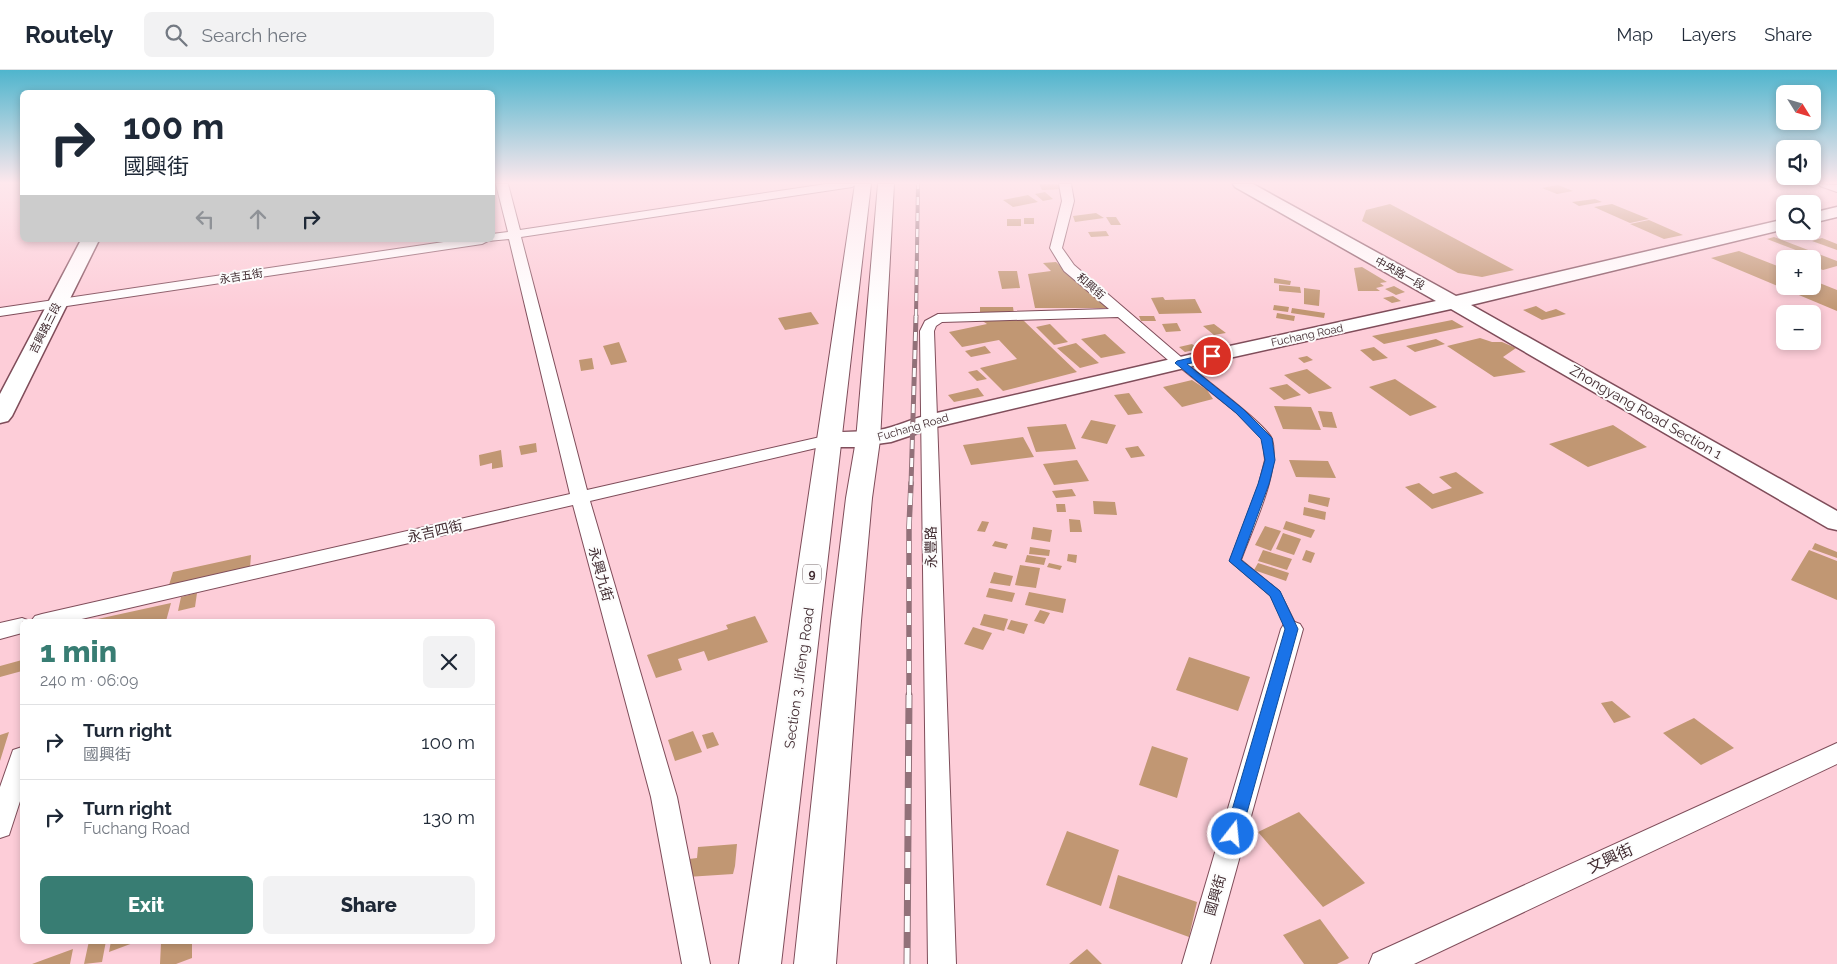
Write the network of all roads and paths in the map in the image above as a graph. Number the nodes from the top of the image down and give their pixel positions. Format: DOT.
graph roads {
  1 [pos="513,226"];
  2 [pos="577,226"];
  3 [pos="857,226"];
  4 [pos="883,226"];
  5 [pos="1062,226"];
  6 [pos="1321,226"];
  7 [pos="1336,226"];
  8 [pos="1776,226"];
  9 [pos="516,235"];
  10 [pos="495,238"];
  11 [pos="89,242"];
  12 [pos="469,242"];
  13 [pos="1465,301"];
  14 [pos="57,304"];
  15 [pos="0,312"];
  16 [pos="1123,313"];
  17 [pos="1180,363"];
  18 [pos="0,416"];
  19 [pos="928,422"];
  20 [pos="829,440"];
  21 [pos="868,440"];
  22 [pos="580,498"];
  23 [pos="1837,503"];
  24 [pos="1837,522"];
  25 [pos="67,618"];
  26 [pos="20,626"];
  27 [pos="1292,629"];
  28 [pos="0,631"];
  29 [pos="1837,753"];
  30 [pos="20,763"];
  31 [pos="0,827"];
  32 [pos="696,964"];
  33 [pos="760,964"];
  34 [pos="815,964"];
  35 [pos="942,964"];
  36 [pos="1196,964"];
  37 [pos="1383,964"];
  1 -- 9 [label="street, 永興九街"];
  2 -- 9 [label="street"];
  3 -- 20 [label="main road, Section 3, Jifeng Road / 9"];
  4 -- 21 [label="main road"];
  5 -- 16 [label="street, 和興街"];
  6 -- 13 [label="street, 中央路一段"];
  7 -- 13 [label="street, 中央路一段"];
  8 -- 13 [label="street, Fuchang Road"];
  9 -- 10 [label="street"];
  9 -- 22 [label="street, 永興九街"];
  11 -- 14 [label="street, 吉興路三段"];
  12 -- 14 [label="street, 永吉五街"];
  13 -- 17 [label="street, Fuchang Road"];
  13 -- 23 [label="street, Zhongyang Road Section 1"];
  13 -- 24 [label="street, Zhongyang Road Section 1"];
  14 -- 15 [label="street, 永吉五街"];
  14 -- 18 [label="street, 吉興路三段"];
  16 -- 17 [label="street, 和興街"];
  16 -- 19 [label="street, 永豐路"];
  17 -- 19 [label="street, Fuchang Road"];
  17 -- 27 [label="lane, 國興街"];
  19 -- 21 [label="street, Fuchang Road"];
  19 -- 35 [label="street, 永豐路"];
  20 -- 21 [label="street, Fuchang Road"];
  20 -- 22 [label="street, 永吉四街"];
  20 -- 33 [label="main road, Section 3, Jifeng Road / 9"];
  21 -- 34 [label="main road"];
  22 -- 25 [label="street, 永吉四街"];
  22 -- 32 [label="street, 永興九街"];
  26 -- 28 [label="street"];
  27 -- 36 [label="street, 國興街"];
  29 -- 37 [label="street, 文興街"];
  30 -- 31 [label="street"];
}
